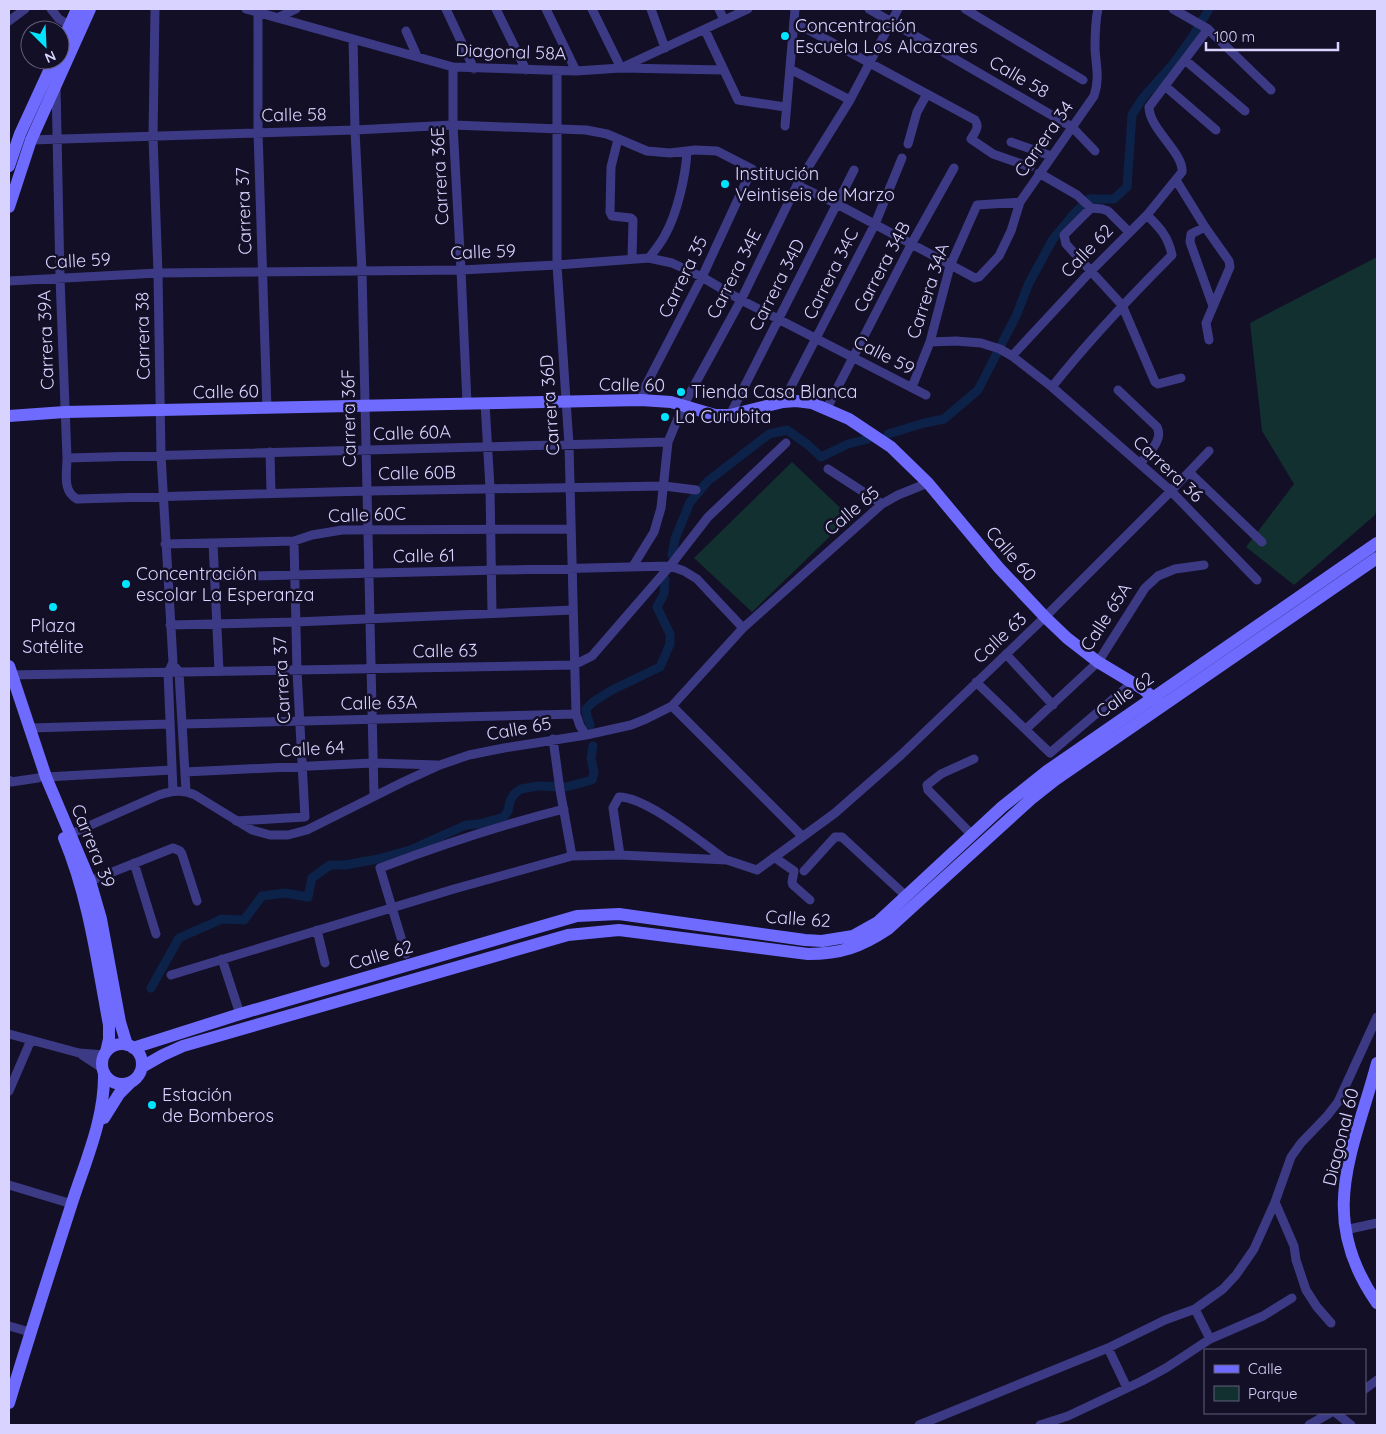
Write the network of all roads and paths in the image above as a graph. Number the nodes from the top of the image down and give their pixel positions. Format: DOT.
graph roads {
  1 [pos="25,9"];
  2 [pos="51,9"];
  3 [pos="77,9"];
  4 [pos="90,9"];
  5 [pos="155,9"];
  6 [pos="246,9"];
  7 [pos="296,9"];
  8 [pos="446,9"];
  9 [pos="496,9"];
  10 [pos="546,9"];
  11 [pos="592,9"];
  12 [pos="651,9"];
  13 [pos="719,9"];
  14 [pos="748,9"];
  15 [pos="794,9"];
  16 [pos="869,9"];
  17 [pos="898,9"];
  18 [pos="965,9"];
  19 [pos="1098,9"];
  20 [pos="1173,9"];
  21 [pos="258,12"];
  22 [pos="275,14"];
  23 [pos="724,20"];
  24 [pos="9,21"];
  25 [pos="891,21"];
  26 [pos="794,22"];
  27 [pos="75,28"];
  28 [pos="1206,28"];
  29 [pos="705,30"];
  30 [pos="406,31"];
  31 [pos="70,34"];
  32 [pos="353,39"];
  33 [pos="665,48"];
  34 [pos="417,56"];
  35 [pos="1185,60"];
  36 [pos="871,62"];
  37 [pos="453,67"];
  38 [pos="474,68"];
  39 [pos="620,68"];
  40 [pos="790,69"];
  41 [pos="49,70"];
  42 [pos="526,70"];
  43 [pos="557,70"];
  44 [pos="723,70"];
  45 [pos="576,71"];
  46 [pos="1083,80"];
  47 [pos="56,85"];
  48 [pos="1165,86"];
  49 [pos="1271,90"];
  50 [pos="927,94"];
  51 [pos="850,100"];
  52 [pos="785,107"];
  53 [pos="1245,111"];
  54 [pos="453,125"];
  55 [pos="785,126"];
  56 [pos="1072,127"];
  57 [pos="355,130"];
  58 [pos="557,130"];
  59 [pos="1216,130"];
  60 [pos="258,132"];
  61 [pos="153,137"];
  62 [pos="57,139"];
  63 [pos="618,139"];
  64 [pos="31,140"];
  65 [pos="1011,142"];
  66 [pos="908,144"];
  67 [pos="688,151"];
  68 [pos="1094,151"];
  69 [pos="1051,156"];
  70 [pos="902,158"];
  71 [pos="9,166"];
  72 [pos="1030,167"];
  73 [pos="954,168"];
  74 [pos="752,169"];
  75 [pos="854,170"];
  76 [pos="1039,173"];
  77 [pos="1176,180"];
  78 [pos="797,186"];
  79 [pos="1020,202"];
  80 [pos="837,204"];
  81 [pos="1089,206"];
  82 [pos="9,207"];
  83 [pos="1146,215"];
  84 [pos="875,224"];
  85 [pos="1204,227"];
  86 [pos="1130,232"];
  87 [pos="912,243"];
  88 [pos="650,258"];
  89 [pos="632,259"];
  90 [pos="557,265"];
  91 [pos="950,266"];
  92 [pos="462,270"];
  93 [pos="362,271"];
  94 [pos="262,272"];
  95 [pos="1090,272"];
  96 [pos="158,273"];
  97 [pos="702,277"];
  98 [pos="60,278"];
  99 [pos="9,281"];
  100 [pos="741,300"];
  101 [pos="1122,305"];
  102 [pos="1213,306"];
  103 [pos="777,319"];
  104 [pos="816,339"];
  105 [pos="1209,340"];
  106 [pos="930,342"];
  107 [pos="1012,356"];
  108 [pos="853,358"];
  109 [pos="1181,378"];
  110 [pos="912,387"];
  111 [pos="1052,387"];
  112 [pos="1118,390"];
  113 [pos="926,395"];
  114 [pos="641,400"];
  115 [pos="566,402"];
  116 [pos="783,402"];
  117 [pos="467,403"];
  118 [pos="485,403"];
  119 [pos="366,405"];
  120 [pos="683,406"];
  121 [pos="827,408"];
  122 [pos="267,409"];
  123 [pos="161,411"];
  124 [pos="65,412"];
  125 [pos="730,415"];
  126 [pos="9,416"];
  127 [pos="668,442"];
  128 [pos="786,443"];
  129 [pos="570,446"];
  130 [pos="488,447"];
  131 [pos="366,450"];
  132 [pos="1209,451"];
  133 [pos="270,452"];
  134 [pos="161,455"];
  135 [pos="67,458"];
  136 [pos="1140,464"];
  137 [pos="828,470"];
  138 [pos="1189,472"];
  139 [pos="928,484"];
  140 [pos="570,486"];
  141 [pos="664,486"];
  142 [pos="490,488"];
  143 [pos="696,490"];
  144 [pos="367,491"];
  145 [pos="1171,491"];
  146 [pos="271,493"];
  147 [pos="163,496"];
  148 [pos="78,499"];
  149 [pos="882,504"];
  150 [pos="490,529"];
  151 [pos="572,529"];
  152 [pos="368,530"];
  153 [pos="294,541"];
  154 [pos="1262,542"];
  155 [pos="213,543"];
  156 [pos="1377,543"];
  157 [pos="165,544"];
  158 [pos="1377,558"];
  159 [pos="1204,565"];
  160 [pos="633,566"];
  161 [pos="670,566"];
  162 [pos="572,569"];
  163 [pos="491,571"];
  164 [pos="369,573"];
  165 [pos="295,576"];
  166 [pos="215,577"];
  167 [pos="1257,580"];
  168 [pos="573,610"];
  169 [pos="492,612"];
  170 [pos="1045,617"];
  171 [pos="370,619"];
  172 [pos="296,622"];
  173 [pos="217,624"];
  174 [pos="170,625"];
  175 [pos="744,628"];
  176 [pos="1006,654"];
  177 [pos="173,662"];
  178 [pos="1098,662"];
  179 [pos="574,665"];
  180 [pos="371,669"];
  181 [pos="219,671"];
  182 [pos="298,671"];
  183 [pos="10,672"];
  184 [pos="179,672"];
  185 [pos="168,673"];
  186 [pos="976,682"];
  187 [pos="1132,684"];
  188 [pos="9,691"];
  189 [pos="1153,696"];
  190 [pos="1053,705"];
  191 [pos="672,706"];
  192 [pos="1162,706"];
  193 [pos="576,714"];
  194 [pos="373,719"];
  195 [pos="300,720"];
  196 [pos="170,724"];
  197 [pos="182,724"];
  198 [pos="30,728"];
  199 [pos="1026,729"];
  200 [pos="586,735"];
  201 [pos="553,739"];
  202 [pos="974,759"];
  203 [pos="373,763"];
  204 [pos="440,765"];
  205 [pos="302,766"];
  206 [pos="172,770"];
  207 [pos="185,772"];
  208 [pos="42,778"];
  209 [pos="9,784"];
  210 [pos="173,791"];
  211 [pos="186,791"];
  212 [pos="374,796"];
  213 [pos="564,809"];
  214 [pos="235,821"];
  215 [pos="972,835"];
  216 [pos="67,836"];
  217 [pos="802,836"];
  218 [pos="620,854"];
  219 [pos="572,856"];
  220 [pos="774,857"];
  221 [pos="727,860"];
  222 [pos="134,863"];
  223 [pos="804,871"];
  224 [pos="90,880"];
  225 [pos="906,896"];
  226 [pos="810,900"];
  227 [pos="197,901"];
  228 [pos="393,908"];
  229 [pos="317,930"];
  230 [pos="156,934"];
  231 [pos="406,954"];
  232 [pos="222,959"];
  233 [pos="325,963"];
  234 [pos="171,975"];
  235 [pos="240,1014"];
  236 [pos="1377,1017"];
  237 [pos="9,1034"];
  238 [pos="31,1040"];
  239 [pos="130,1046"];
  240 [pos="104,1062"];
  241 [pos="1377,1063"];
  242 [pos="142,1067"];
  243 [pos="131,1082"];
  244 [pos="9,1091"];
  245 [pos="1372,1100"];
  246 [pos="97,1129"];
  247 [pos="9,1184"];
  248 [pos="1275,1202"];
  249 [pos="72,1204"];
  250 [pos="1377,1223"];
  251 [pos="1345,1230"];
  252 [pos="1292,1298"];
  253 [pos="1377,1303"];
  254 [pos="1194,1309"];
  255 [pos="1331,1323"];
  256 [pos="9,1326"];
  257 [pos="30,1332"];
  258 [pos="1210,1339"];
  259 [pos="1108,1348"];
  260 [pos="13,1376"];
  261 [pos="1377,1380"];
  262 [pos="1127,1388"];
  263 [pos="1366,1388"];
  264 [pos="9,1403"];
  265 [pos="1328,1414"];
  266 [pos="1337,1414"];
  267 [pos="919,1425"];
  268 [pos="1040,1425"];
  269 [pos="1309,1425"];
  270 [pos="1351,1425"];
  1 -- 24 [label="street"];
  2 -- 27 [label="street"];
  3 -- 27 [label="main road"];
  4 -- 27 [label="main road"];
  5 -- 61 [label="street, Carrera 38"];
  6 -- 21 [label="street, Diagonal 58A"];
  7 -- 22 [label="street"];
  8 -- 38 [label="street"];
  9 -- 42 [label="street"];
  10 -- 45 [label="street"];
  11 -- 39 [label="street"];
  12 -- 33 [label="street"];
  13 -- 23 [label="street"];
  14 -- 23 [label="street"];
  15 -- 26 [label="street"];
  16 -- 25 [label="street, Calle 58"];
  17 -- 25 [label="street, Carrera 34E"];
  18 -- 46 [label="street"];
  19 -- 56 [label="street, Carrera 34"];
  20 -- 28 [label="street"];
  21 -- 22 [label="street, Diagonal 58A"];
  21 -- 60 [label="street, Carrera 37"];
  22 -- 32 [label="street, Diagonal 58A"];
  23 -- 29 [label="street"];
  25 -- 36 [label="street, Carrera 34E"];
  25 -- 56 [label="street, Calle 58"];
  26 -- 36 [label="street"];
  26 -- 40 [label="street"];
  27 -- 31 [label="main road"];
  27 -- 47 [label="main road"];
  28 -- 35 [label="street"];
  28 -- 49 [label="street"];
  29 -- 33 [label="street"];
  29 -- 44 [label="street"];
  30 -- 34 [label="street"];
  32 -- 34 [label="street, Diagonal 58A"];
  32 -- 57 [label="street, Carrera 36F"];
  33 -- 39 [label="street"];
  34 -- 37 [label="street, Diagonal 58A"];
  35 -- 48 [label="street"];
  35 -- 53 [label="street"];
  36 -- 50 [label="street"];
  36 -- 51 [label="street, Carrera 34E"];
  37 -- 38 [label="street, Diagonal 58A"];
  37 -- 54 [label="street, Carrera 36E"];
  38 -- 42 [label="street, Diagonal 58A"];
  39 -- 44 [label="street, Diagonal 58A"];
  39 -- 45 [label="street, Diagonal 58A"];
  40 -- 51 [label="street"];
  40 -- 52 [label="street"];
  41 -- 71 [label="main road"];
  42 -- 43 [label="street, Diagonal 58A"];
  43 -- 45 [label="street, Diagonal 58A"];
  43 -- 58 [label="street, Carrera 36D"];
  44 -- 52 [label="street"];
  47 -- 62 [label="street, Carrera 39A"];
  47 -- 64 [label="main road"];
  48 -- 59 [label="street"];
  48 -- 77 [label="street, Calle 62"];
  50 -- 66 [label="street"];
  50 -- 72 [label="street"];
  51 -- 78 [label="street, Carrera 34E"];
  52 -- 55 [label="street"];
  54 -- 57 [label="street, Calle 58"];
  54 -- 58 [label="street, Calle 58"];
  54 -- 92 [label="street, Carrera 36E"];
  56 -- 68 [label="street, Calle 58"];
  56 -- 69 [label="street, Carrera 34"];
  57 -- 60 [label="street, Calle 58"];
  57 -- 93 [label="street, Carrera 36F"];
  58 -- 63 [label="street, Calle 58"];
  58 -- 90 [label="street, Carrera 36D"];
  60 -- 61 [label="street, Calle 58"];
  60 -- 94 [label="street, Carrera 37"];
  61 -- 62 [label="street, Calle 58"];
  61 -- 96 [label="street, Carrera 38"];
  62 -- 64 [label="street, Calle 58"];
  62 -- 98 [label="street, Carrera 39A"];
  63 -- 67 [label="street, Calle 58"];
  63 -- 89 [label="street"];
  64 -- 82 [label="main road"];
  65 -- 69 [label="street"];
  67 -- 74 [label="street, Calle 58"];
  67 -- 88 [label="street"];
  69 -- 76 [label="street, Carrera 34"];
  70 -- 84 [label="street, Carrera 34C"];
  73 -- 87 [label="street, Carrera 34B"];
  74 -- 97 [label="street, Carrera 35"];
  75 -- 80 [label="street, Carrera 34D"];
  76 -- 79 [label="street, Carrera 34"];
  76 -- 81 [label="street"];
  77 -- 83 [label="street, Calle 62"];
  77 -- 85 [label="street"];
  78 -- 80 [label="street"];
  78 -- 100 [label="street, Carrera 34E"];
  79 -- 91 [label="street, Carrera 34A"];
  79 -- 91 [label="street, Carrera 34"];
  80 -- 84 [label="street"];
  80 -- 103 [label="street, Carrera 34D"];
  81 -- 86 [label="street"];
  81 -- 95 [label="street"];
  83 -- 86 [label="street, Calle 62"];
  83 -- 101 [label="street"];
  84 -- 87 [label="street"];
  84 -- 104 [label="street, Carrera 34C"];
  85 -- 102 [label="street"];
  85 -- 102 [label="street"];
  86 -- 95 [label="street, Calle 62"];
  87 -- 91 [label="street"];
  87 -- 108 [label="street, Carrera 34B"];
  88 -- 89 [label="street, Calle 59"];
  88 -- 97 [label="street, Calle 59"];
  89 -- 90 [label="street, Calle 59"];
  90 -- 92 [label="street, Calle 59"];
  90 -- 115 [label="street, Carrera 36D"];
  91 -- 106 [label="street, Carrera 34A"];
  92 -- 93 [label="street, Calle 59"];
  92 -- 117 [label="street, Carrera 36E"];
  93 -- 94 [label="street, Calle 59"];
  93 -- 119 [label="street, Carrera 36F"];
  94 -- 96 [label="street, Calle 59"];
  94 -- 122 [label="street, Carrera 37"];
  95 -- 101 [label="street"];
  95 -- 107 [label="street, Calle 62"];
  96 -- 98 [label="street, Calle 59"];
  96 -- 123 [label="street, Carrera 38"];
  97 -- 100 [label="street, Calle 59"];
  97 -- 114 [label="street, Carrera 35"];
  98 -- 99 [label="street, Calle 59"];
  98 -- 124 [label="street, Carrera 39A"];
  100 -- 103 [label="street, Calle 59"];
  100 -- 120 [label="street, Carrera 34E"];
  101 -- 109 [label="street"];
  101 -- 111 [label="street"];
  102 -- 105 [label="street"];
  103 -- 104 [label="street, Calle 59"];
  103 -- 125 [label="street, Carrera 34D"];
  104 -- 108 [label="street, Calle 59"];
  104 -- 116 [label="street, Carrera 34C"];
  106 -- 107 [label="street, Carrera 36"];
  106 -- 110 [label="street, Carrera 34A"];
  107 -- 111 [label="street, Carrera 36"];
  108 -- 110 [label="street, Calle 59"];
  108 -- 121 [label="street, Carrera 34B"];
  110 -- 113 [label="street, Calle 59"];
  111 -- 136 [label="street, Carrera 36"];
  112 -- 136 [label="street"];
  114 -- 115 [label="main road, Calle 60"];
  114 -- 120 [label="main road, Calle 60"];
  115 -- 118 [label="main road, Calle 60"];
  115 -- 129 [label="street, Carrera 36D"];
  116 -- 121 [label="main road, Calle 60"];
  116 -- 125 [label="main road, Calle 60"];
  117 -- 118 [label="main road, Calle 60"];
  117 -- 119 [label="main road, Calle 60"];
  118 -- 130 [label="street"];
  119 -- 122 [label="main road, Calle 60"];
  119 -- 131 [label="street, Carrera 36F"];
  120 -- 125 [label="main road, Calle 60"];
  120 -- 127 [label="street, Carrera 34E"];
  121 -- 139 [label="main road, Calle 60"];
  122 -- 123 [label="main road, Calle 60"];
  123 -- 124 [label="main road, Calle 60"];
  123 -- 134 [label="street, Carrera 38"];
  124 -- 126 [label="main road, Calle 60"];
  124 -- 135 [label="street, Carrera 39A"];
  127 -- 129 [label="street, Calle 60A"];
  127 -- 141 [label="street, Carrera 34E"];
  128 -- 161 [label="street, Calle 63"];
  129 -- 130 [label="street, Calle 60A"];
  129 -- 140 [label="street, Carrera 36D"];
  130 -- 131 [label="street, Calle 60A"];
  130 -- 142 [label="street"];
  131 -- 133 [label="street, Calle 60A"];
  131 -- 144 [label="street, Carrera 36F"];
  132 -- 138 [label="street, Calle 63"];
  133 -- 134 [label="street, Calle 60A"];
  133 -- 146 [label="street"];
  134 -- 135 [label="street, Calle 60A"];
  134 -- 147 [label="street, Carrera 38"];
  135 -- 148 [label="street, Carrera 39A"];
  136 -- 145 [label="street, Carrera 36"];
  137 -- 149 [label="street"];
  138 -- 145 [label="street, Calle 63"];
  138 -- 154 [label="street, Carrera 36"];
  139 -- 149 [label="street, Calle 65"];
  139 -- 170 [label="main road, Calle 60"];
  140 -- 141 [label="street, Calle 60B"];
  140 -- 142 [label="street, Calle 60B"];
  140 -- 151 [label="street, Carrera 36D"];
  141 -- 143 [label="street, Calle 60B"];
  141 -- 160 [label="street, Carrera 34E"];
  142 -- 144 [label="street, Calle 60B"];
  142 -- 150 [label="street"];
  144 -- 146 [label="street, Calle 60B"];
  144 -- 152 [label="street, Carrera 36F"];
  145 -- 167 [label="street, Carrera 36"];
  145 -- 170 [label="street, Calle 63"];
  146 -- 147 [label="street, Calle 60B"];
  147 -- 148 [label="street, Calle 60B"];
  147 -- 157 [label="street, Carrera 38"];
  149 -- 175 [label="street, Calle 65"];
  150 -- 151 [label="street, Calle 60C"];
  150 -- 152 [label="street, Calle 60C"];
  150 -- 163 [label="street"];
  151 -- 162 [label="street, Carrera 36D"];
  152 -- 153 [label="street, Calle 60C"];
  152 -- 164 [label="street, Carrera 36F"];
  153 -- 155 [label="street, Calle 60C"];
  153 -- 165 [label="street, Carrera 37"];
  155 -- 157 [label="street, Calle 60C"];
  155 -- 166 [label="street"];
  156 -- 189 [label="main road, Calle 62"];
  157 -- 174 [label="street, Carrera 38"];
  158 -- 192 [label="main road, Calle 62"];
  159 -- 178 [label="street, Calle 65A"];
  160 -- 161 [label="street"];
  160 -- 162 [label="street, Calle 61"];
  161 -- 175 [label="street"];
  161 -- 179 [label="street, Calle 63"];
  162 -- 163 [label="street, Calle 61"];
  162 -- 168 [label="street, Carrera 36D"];
  163 -- 164 [label="street, Calle 61"];
  163 -- 169 [label="street"];
  164 -- 165 [label="street, Calle 61"];
  164 -- 171 [label="street, Carrera 36F"];
  165 -- 166 [label="street, Calle 61"];
  165 -- 172 [label="street, Carrera 37"];
  166 -- 173 [label="street"];
  168 -- 169 [label="street"];
  168 -- 179 [label="street, Carrera 36D"];
  169 -- 171 [label="street"];
  170 -- 176 [label="street, Calle 63"];
  170 -- 178 [label="main road, Calle 60"];
  171 -- 172 [label="street"];
  171 -- 180 [label="street, Carrera 36F"];
  172 -- 173 [label="street"];
  172 -- 182 [label="street, Carrera 37"];
  173 -- 174 [label="street"];
  173 -- 181 [label="street"];
  174 -- 177 [label="street, Carrera 38"];
  175 -- 191 [label="street, Calle 65"];
  176 -- 186 [label="street, Calle 63"];
  176 -- 190 [label="street"];
  177 -- 184 [label="street, Carrera 38"];
  177 -- 185 [label="street, Carrera 38"];
  178 -- 187 [label="main road, Calle 60"];
  178 -- 190 [label="street, Calle 65A"];
  179 -- 180 [label="street, Calle 63"];
  179 -- 193 [label="street, Carrera 36D"];
  180 -- 182 [label="street, Calle 63"];
  180 -- 194 [label="street, Carrera 36F"];
  181 -- 182 [label="street, Calle 63"];
  181 -- 184 [label="street, Calle 63"];
  182 -- 195 [label="street, Carrera 37"];
  183 -- 185 [label="street, Calle 63"];
  183 -- 198 [label="main road, Carrera 39"];
  184 -- 185 [label="street, Calle 63"];
  184 -- 197 [label="street, Carrera 38"];
  185 -- 196 [label="street, Carrera 38"];
  186 -- 199 [label="street"];
  186 -- 217 [label="street, Calle 63"];
  187 -- 189 [label="main road, Calle 60"];
  187 -- 199 [label="street"];
  188 -- 208 [label="main road, Carrera 39"];
  189 -- 192 [label="main road, Calle 60"];
  189 -- 215 [label="main road, Calle 62"];
  190 -- 199 [label="street, Calle 65A"];
  191 -- 200 [label="street, Calle 65"];
  191 -- 217 [label="street"];
  192 -- 242 [label="main road, Calle 62"];
  193 -- 194 [label="street, Calle 63A"];
  193 -- 200 [label="street, Carrera 36D"];
  194 -- 195 [label="street, Calle 63A"];
  194 -- 203 [label="street, Carrera 36F"];
  195 -- 197 [label="street, Calle 63A"];
  195 -- 205 [label="street, Carrera 37"];
  196 -- 198 [label="street"];
  196 -- 206 [label="street, Carrera 38"];
  197 -- 207 [label="street, Carrera 38"];
  198 -- 208 [label="main road, Carrera 39"];
  200 -- 201 [label="street, Calle 65"];
  201 -- 204 [label="street, Calle 65"];
  201 -- 213 [label="street"];
  202 -- 215 [label="street"];
  203 -- 204 [label="street, Calle 64"];
  203 -- 205 [label="street, Calle 64"];
  203 -- 212 [label="street, Carrera 36F"];
  204 -- 212 [label="street, Calle 65"];
  205 -- 207 [label="street, Calle 64"];
  205 -- 214 [label="street, Carrera 37"];
  206 -- 208 [label="street"];
  206 -- 210 [label="street, Carrera 38"];
  207 -- 211 [label="street, Carrera 38"];
  208 -- 209 [label="street"];
  208 -- 216 [label="main road, Carrera 39"];
  210 -- 211 [label="street, Calle 65"];
  210 -- 216 [label="street, Calle 65"];
  211 -- 214 [label="street, Calle 65"];
  212 -- 214 [label="street, Calle 65"];
  213 -- 219 [label="street"];
  213 -- 228 [label="street"];
  215 -- 225 [label="main road, Calle 62"];
  216 -- 224 [label="main road, Carrera 39"];
  216 -- 240 [label="main road, Carrera 39"];
  217 -- 220 [label="street, Calle 63"];
  218 -- 219 [label="street, Calle 63"];
  218 -- 221 [label="street, Calle 63"];
  218 -- 221 [label="street"];
  219 -- 228 [label="street, Calle 63"];
  220 -- 221 [label="street, Calle 63"];
  220 -- 226 [label="street"];
  222 -- 224 [label="street"];
  222 -- 227 [label="street"];
  222 -- 230 [label="street"];
  223 -- 225 [label="street"];
  224 -- 239 [label="main road, Carrera 39"];
  225 -- 235 [label="main road, Calle 62"];
  228 -- 229 [label="street, Calle 63"];
  228 -- 231 [label="street"];
  229 -- 232 [label="street, Calle 63"];
  229 -- 233 [label="street"];
  232 -- 234 [label="street, Calle 63"];
  232 -- 235 [label="street"];
  235 -- 239 [label="main road, Calle 62"];
  236 -- 248 [label="street"];
  237 -- 238 [label="street"];
  238 -- 240 [label="street"];
  238 -- 244 [label="street"];
  239 -- 240 [label="main road"];
  239 -- 242 [label="main road"];
  240 -- 243 [label="main road"];
  240 -- 246 [label="main road, Carrera 39"];
  241 -- 245 [label="main road, Diagonal 60"];
  242 -- 243 [label="main road"];
  243 -- 246 [label="main road"];
  245 -- 251 [label="main road, Diagonal 60"];
  246 -- 249 [label="main road"];
  247 -- 249 [label="street"];
  248 -- 254 [label="street"];
  248 -- 255 [label="street"];
  249 -- 257 [label="main road"];
  250 -- 251 [label="street"];
  251 -- 253 [label="main road, Diagonal 60"];
  252 -- 258 [label="street"];
  254 -- 258 [label="street"];
  254 -- 259 [label="street"];
  256 -- 257 [label="street"];
  257 -- 260 [label="main road"];
  258 -- 262 [label="street"];
  259 -- 262 [label="street"];
  259 -- 267 [label="street"];
  260 -- 264 [label="main road"];
  261 -- 263 [label="street"];
  262 -- 268 [label="street"];
  265 -- 269 [label="street"];
  266 -- 270 [label="street"];
}
